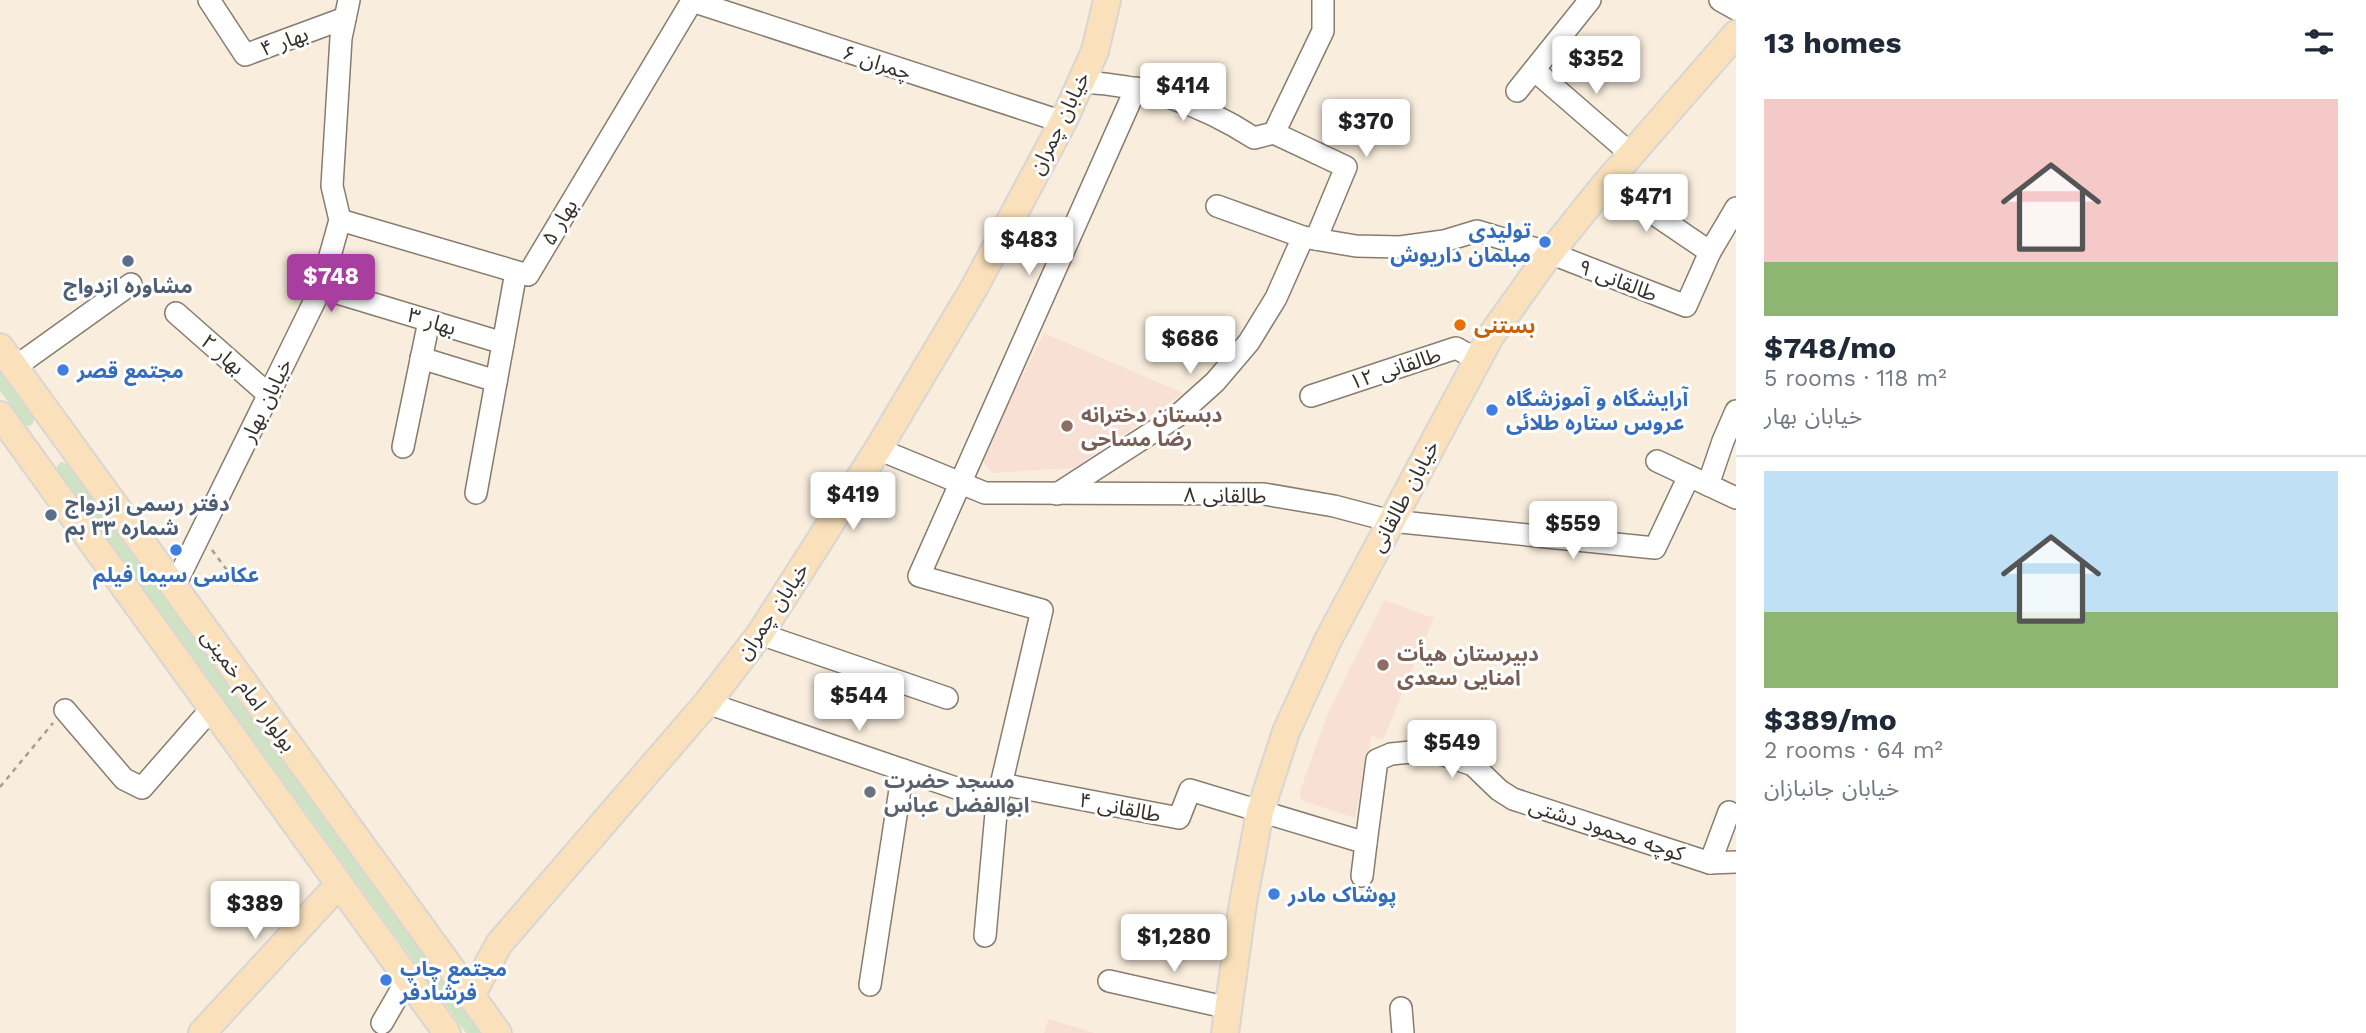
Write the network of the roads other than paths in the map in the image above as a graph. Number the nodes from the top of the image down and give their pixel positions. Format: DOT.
graph roads {
  1 [pos="209,0"];
  2 [pos="1107,0"];
  3 [pos="1323,0"];
  4 [pos="1590,0"];
  5 [pos="1720,0"];
  6 [pos="692,1"];
  7 [pos="347,9"];
  8 [pos="1736,9"];
  9 [pos="1736,34"];
  10 [pos="1534,70"];
  11 [pos="1080,82"];
  12 [pos="1136,88"];
  13 [pos="1517,91"];
  14 [pos="1063,122"];
  15 [pos="1274,133"];
  16 [pos="1631,154"];
  17 [pos="1607,182"];
  18 [pos="1217,206"];
  19 [pos="1736,208"];
  20 [pos="340,220"];
  21 [pos="1309,238"];
  22 [pos="1710,252"];
  23 [pos="1549,253"];
  24 [pos="516,271"];
  25 [pos="131,284"];
  26 [pos="321,288"];
  27 [pos="176,313"];
  28 [pos="429,321"];
  29 [pos="503,343"];
  30 [pos="7,357"];
  31 [pos="421,358"];
  32 [pos="1478,360"];
  33 [pos="496,381"];
  34 [pos="269,395"];
  35 [pos="1311,396"];
  36 [pos="1736,411"];
  37 [pos="0,415"];
  38 [pos="62,432"];
  39 [pos="403,447"];
  40 [pos="878,449"];
  41 [pos="29,456"];
  42 [pos="1657,461"];
  43 [pos="1699,480"];
  44 [pos="960,483"];
  45 [pos="476,493"];
  46 [pos="1057,494"];
  47 [pos="1736,498"];
  48 [pos="1391,521"];
  49 [pos="173,585"];
  50 [pos="760,634"];
  51 [pos="947,698"];
  52 [pos="707,703"];
  53 [pos="212,708"];
  54 [pos="65,710"];
  55 [pos="903,770"];
  56 [pos="999,793"];
  57 [pos="1260,811"];
  58 [pos="1729,812"];
  59 [pos="1366,843"];
  60 [pos="1710,863"];
  61 [pos="1736,863"];
  62 [pos="1362,876"];
  63 [pos="341,886"];
  64 [pos="985,936"];
  65 [pos="408,978"];
  66 [pos="1110,981"];
  67 [pos="870,985"];
  68 [pos="471,996"];
  69 [pos="1401,1007"];
  70 [pos="1227,1021"];
  71 [pos="382,1023"];
  72 [pos="202,1033"];
  73 [pos="447,1033"];
  74 [pos="498,1033"];
  75 [pos="1403,1033"];
  1 -- 7 [label="street, بهار ۴"];
  2 -- 11 [label="main road, خیابان چمران"];
  3 -- 15 [label="street"];
  4 -- 10 [label="street"];
  5 -- 8 [label="street"];
  6 -- 14 [label="street, چمران ۶"];
  6 -- 24 [label="street, بهار ۵"];
  7 -- 20 [label="street, خیابان بهار"];
  9 -- 16 [label="main road, خیابان طالقانی"];
  10 -- 13 [label="street"];
  10 -- 16 [label="street"];
  11 -- 12 [label="street"];
  11 -- 14 [label="main road, خیابان چمران"];
  12 -- 15 [label="street"];
  12 -- 44 [label="street"];
  14 -- 40 [label="main road, خیابان چمران"];
  15 -- 21 [label="street"];
  16 -- 17 [label="main road, خیابان طالقانی"];
  17 -- 22 [label="street"];
  17 -- 23 [label="main road, خیابان طالقانی"];
  18 -- 21 [label="street, طالقانی ۹"];
  19 -- 22 [label="street"];
  20 -- 24 [label="street"];
  20 -- 26 [label="street, خیابان بهار"];
  21 -- 23 [label="street, طالقانی ۹"];
  21 -- 46 [label="street"];
  22 -- 23 [label="street, طالقانی ۹"];
  23 -- 32 [label="main road, خیابان طالقانی"];
  24 -- 29 [label="street"];
  25 -- 30 [label="street"];
  26 -- 28 [label="street, بهار ۳"];
  26 -- 34 [label="street, خیابان بهار"];
  27 -- 34 [label="street, بهار ۲"];
  28 -- 29 [label="street, بهار ۳"];
  28 -- 31 [label="street"];
  29 -- 33 [label="street"];
  30 -- 38 [label="main road, بولوار امام خمینی"];
  31 -- 33 [label="street"];
  31 -- 39 [label="street"];
  32 -- 35 [label="street, طالقانی ۱۲"];
  32 -- 48 [label="main road, خیابان طالقانی"];
  33 -- 45 [label="street"];
  34 -- 49 [label="street, خیابان بهار"];
  36 -- 43 [label="street"];
  37 -- 41 [label="main road, بولوار امام خمینی"];
  38 -- 41 [label="main road"];
  38 -- 49 [label="main road, بولوار امام خمینی"];
  40 -- 44 [label="street, طالقانی ۸"];
  40 -- 50 [label="main road, خیابان چمران"];
  41 -- 53 [label="main road, بولوار امام خمینی"];
  42 -- 43 [label="street"];
  43 -- 47 [label="street"];
  43 -- 48 [label="street, طالقانی ۸"];
  44 -- 46 [label="street, طالقانی ۸"];
  44 -- 56 [label="street"];
  46 -- 48 [label="street, طالقانی ۸"];
  48 -- 57 [label="main road, خیابان طالقانی"];
  49 -- 68 [label="main road, بولوار امام خمینی"];
  50 -- 51 [label="street"];
  50 -- 52 [label="main road, خیابان چمران"];
  52 -- 55 [label="street"];
  52 -- 68 [label="main road, خیابان چمران"];
  53 -- 54 [label="street"];
  53 -- 63 [label="main road, بولوار امام خمینی"];
  55 -- 56 [label="street"];
  55 -- 67 [label="street"];
  56 -- 57 [label="street, طالقانی ۴"];
  56 -- 64 [label="street"];
  57 -- 59 [label="street"];
  57 -- 70 [label="main road, خیابان طالقانی"];
  58 -- 60 [label="street"];
  59 -- 60 [label="street, کوچه محمود دشتی"];
  59 -- 62 [label="street"];
  60 -- 61 [label="street"];
  63 -- 65 [label="main road, بولوار امام خمینی"];
  63 -- 72 [label="main road"];
  65 -- 71 [label="street"];
  65 -- 73 [label="main road, بولوار امام خمینی"];
  66 -- 70 [label="street"];
  68 -- 74 [label="main road, بولوار امام خمینی"];
  69 -- 75 [label="street"];
}
